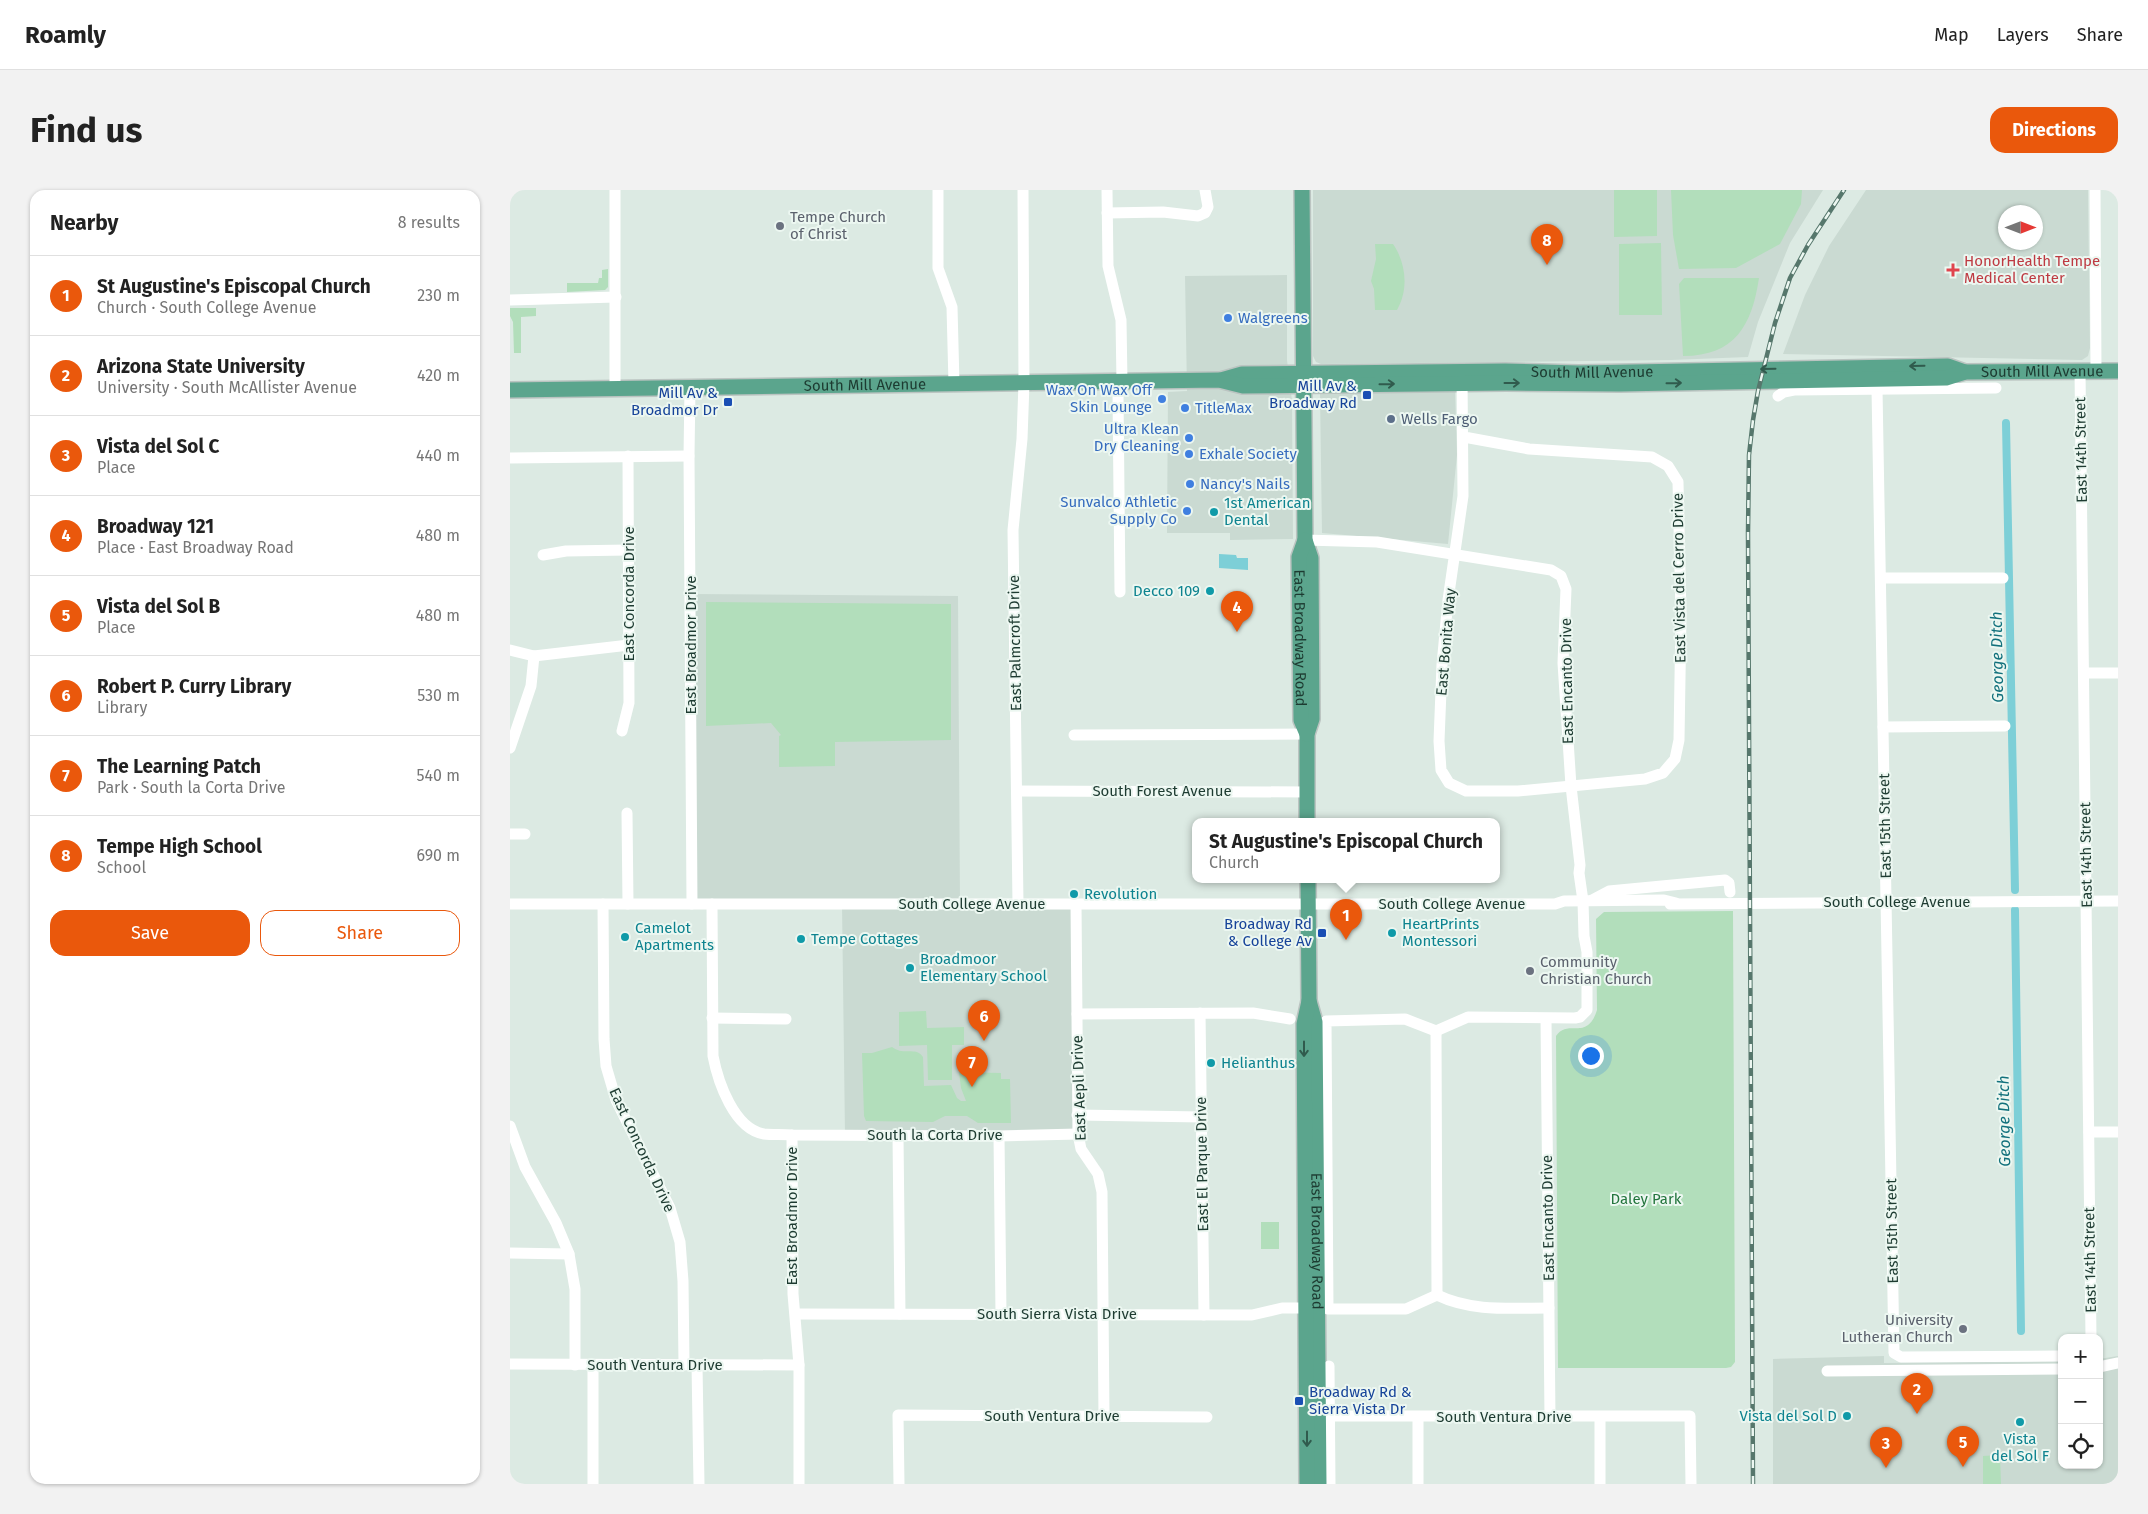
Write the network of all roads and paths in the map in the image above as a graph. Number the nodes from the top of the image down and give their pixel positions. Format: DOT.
graph roads {
  1 [pos="615,190"];
  2 [pos="938,190"];
  3 [pos="1023,190"];
  4 [pos="1107,190"];
  5 [pos="1205,190"];
  6 [pos="1302,190"];
  7 [pos="2095,190"];
  8 [pos="1107,214"];
  9 [pos="616,297"];
  10 [pos="510,300"];
  11 [pos="2080,371"];
  12 [pos="2096,371"];
  13 [pos="2118,371"];
  14 [pos="1965,372"];
  15 [pos="1303,379"];
  16 [pos="1463,380"];
  17 [pos="1122,382"];
  18 [pos="1024,383"];
  19 [pos="954,384"];
  20 [pos="690,387"];
  21 [pos="615,388"];
  22 [pos="1878,388"];
  23 [pos="1996,388"];
  24 [pos="510,390"];
  25 [pos="1778,396"];
  26 [pos="1464,437"];
  27 [pos="628,456"];
  28 [pos="689,456"];
  29 [pos="510,458"];
  30 [pos="1305,540"];
  31 [pos="628,550"];
  32 [pos="1455,555"];
  33 [pos="543,556"];
  34 [pos="1882,578"];
  35 [pos="2003,578"];
  36 [pos="1120,592"];
  37 [pos="629,645"];
  38 [pos="510,650"];
  39 [pos="534,656"];
  40 [pos="2084,673"];
  41 [pos="2118,673"];
  42 [pos="1884,726"];
  43 [pos="2005,726"];
  44 [pos="622,731"];
  45 [pos="1307,734"];
  46 [pos="1074,735"];
  47 [pos="510,748"];
  48 [pos="1571,786"];
  49 [pos="1017,791"];
  50 [pos="1307,792"];
  51 [pos="627,813"];
  52 [pos="1307,818"];
  53 [pos="510,834"];
  54 [pos="525,834"];
  55 [pos="1308,883"];
  56 [pos="1730,892"];
  57 [pos="2118,901"];
  58 [pos="1886,902"];
  59 [pos="2086,902"];
  60 [pos="510,904"];
  61 [pos="603,904"];
  62 [pos="628,904"];
  63 [pos="692,904"];
  64 [pos="712,904"];
  65 [pos="1018,904"];
  66 [pos="1076,904"];
  67 [pos="1587,904"];
  68 [pos="1308,905"];
  69 [pos="1200,1013"];
  70 [pos="1077,1014"];
  71 [pos="712,1018"];
  72 [pos="786,1019"];
  73 [pos="1290,1019"];
  74 [pos="1546,1019"];
  75 [pos="1436,1030"];
  76 [pos="1077,1116"];
  77 [pos="1202,1117"];
  78 [pos="2089,1132"];
  79 [pos="2118,1132"];
  80 [pos="511,1133"];
  81 [pos="1078,1134"];
  82 [pos="792,1135"];
  83 [pos="898,1136"];
  84 [pos="999,1136"];
  85 [pos="510,1253"];
  86 [pos="569,1254"];
  87 [pos="1437,1295"];
  88 [pos="1318,1308"];
  89 [pos="1549,1308"];
  90 [pos="796,1314"];
  91 [pos="900,1314"];
  92 [pos="1001,1314"];
  93 [pos="1102,1314"];
  94 [pos="1204,1315"];
  95 [pos="2091,1334"];
  96 [pos="2058,1356"];
  97 [pos="2118,1363"];
  98 [pos="510,1364"];
  99 [pos="575,1365"];
  100 [pos="593,1365"];
  101 [pos="684,1365"];
  102 [pos="697,1365"];
  103 [pos="799,1365"];
  104 [pos="1329,1366"];
  105 [pos="2103,1366"];
  106 [pos="2058,1370"];
  107 [pos="1827,1371"];
  108 [pos="1104,1416"];
  109 [pos="1207,1416"];
  110 [pos="1324,1416"];
  111 [pos="1418,1417"];
  112 [pos="1550,1417"];
  113 [pos="1600,1417"];
  114 [pos="593,1484"];
  115 [pos="698,1484"];
  116 [pos="799,1484"];
  117 [pos="899,1484"];
  118 [pos="1308,1484"];
  119 [pos="1319,1484"];
  120 [pos="1330,1484"];
  121 [pos="1418,1484"];
  122 [pos="1600,1484"];
  123 [pos="1691,1484"];
  1 -- 9 [label="street"];
  2 -- 19 [label="street"];
  3 -- 18 [label="street, East Palmcroft Drive"];
  4 -- 8 [label="street"];
  5 -- 8 [label="street"];
  6 -- 15 [label="main road, East Broadway Road"];
  7 -- 12 [label="street"];
  8 -- 17 [label="street"];
  9 -- 10 [label="street"];
  9 -- 21 [label="street"];
  11 -- 12 [label="main road, South Mill Avenue"];
  11 -- 14 [label="main road, South Mill Avenue"];
  11 -- 40 [label="street, East 14th Street"];
  12 -- 13 [label="main road, South Mill Avenue"];
  14 -- 15 [label="main road, South Mill Avenue, one-way"];
  16 -- 14 [label="main road, South Mill Avenue, one-way"];
  15 -- 16 [label="main road, South Mill Avenue, one-way"];
  15 -- 17 [label="main road, South Mill Avenue"];
  15 -- 30 [label="main road, East Broadway Road"];
  16 -- 26 [label="street, East Bonita Way"];
  17 -- 18 [label="main road, South Mill Avenue"];
  17 -- 36 [label="street"];
  18 -- 19 [label="main road, South Mill Avenue"];
  18 -- 49 [label="street, East Palmcroft Drive"];
  19 -- 20 [label="main road, South Mill Avenue"];
  20 -- 21 [label="main road, South Mill Avenue"];
  20 -- 28 [label="street, East Broadmor Drive"];
  21 -- 24 [label="main road, South Mill Avenue"];
  22 -- 23 [label="street, South Mill Avenue"];
  22 -- 25 [label="street, South Mill Avenue"];
  22 -- 34 [label="street, East 15th Street"];
  26 -- 32 [label="street, East Bonita Way"];
  26 -- 48 [label="street, East Vista del Cerro Drive"];
  27 -- 28 [label="street"];
  27 -- 29 [label="street"];
  27 -- 31 [label="street, East Concorda Drive"];
  28 -- 63 [label="street, East Broadmor Drive"];
  30 -- 32 [label="street, East Encanto Drive"];
  30 -- 45 [label="main road, East Broadway Road"];
  31 -- 33 [label="street"];
  31 -- 37 [label="street, East Concorda Drive"];
  32 -- 48 [label="street, East Encanto Drive"];
  32 -- 48 [label="street, East Bonita Way"];
  34 -- 35 [label="street"];
  34 -- 42 [label="street, East 15th Street"];
  37 -- 39 [label="street"];
  37 -- 44 [label="street, East Concorda Drive"];
  38 -- 39 [label="street"];
  39 -- 47 [label="street"];
  40 -- 41 [label="street"];
  40 -- 59 [label="street, East 14th Street"];
  42 -- 43 [label="street"];
  42 -- 58 [label="street, East 15th Street"];
  45 -- 46 [label="street"];
  45 -- 50 [label="main road, East Broadway Road"];
  48 -- 67 [label="street, East Encanto Drive"];
  49 -- 50 [label="street, South Forest Avenue"];
  49 -- 65 [label="street, East Palmcroft Drive"];
  50 -- 52 [label="main road, East Broadway Road"];
  51 -- 62 [label="street"];
  53 -- 54 [label="street"];
  55 -- 68 [label="main road, East Broadway Road"];
  56 -- 67 [label="street"];
  57 -- 59 [label="street, South College Avenue"];
  58 -- 59 [label="street, South College Avenue"];
  58 -- 67 [label="street, South College Avenue"];
  58 -- 96 [label="street, East 15th Street"];
  59 -- 78 [label="street, East 14th Street"];
  60 -- 61 [label="street, South College Avenue"];
  61 -- 62 [label="street, South College Avenue"];
  61 -- 101 [label="street, East Concorda Drive"];
  62 -- 63 [label="street, South College Avenue"];
  63 -- 64 [label="street, South College Avenue"];
  64 -- 65 [label="street, South College Avenue"];
  64 -- 71 [label="street, East Broadmor Drive"];
  65 -- 66 [label="street, South College Avenue"];
  66 -- 68 [label="street, South College Avenue"];
  66 -- 70 [label="street, East Aepli Drive"];
  67 -- 68 [label="street, South College Avenue"];
  67 -- 74 [label="street, East Encanto Drive"];
  68 -- 88 [label="main road, East Broadway Road"];
  69 -- 70 [label="street"];
  69 -- 73 [label="street"];
  69 -- 77 [label="street, East El Parque Drive"];
  70 -- 76 [label="street, East Aepli Drive"];
  71 -- 72 [label="street"];
  71 -- 82 [label="street, East Broadmor Drive"];
  74 -- 75 [label="street"];
  74 -- 89 [label="street, East Encanto Drive"];
  75 -- 87 [label="street"];
  75 -- 88 [label="street"];
  76 -- 77 [label="street"];
  76 -- 81 [label="street, East Aepli Drive"];
  77 -- 94 [label="street, East El Parque Drive"];
  78 -- 79 [label="street"];
  78 -- 95 [label="street, East 14th Street"];
  80 -- 86 [label="street"];
  81 -- 84 [label="street, South la Corta Drive"];
  81 -- 93 [label="street, East Aepli Drive"];
  82 -- 83 [label="street, South la Corta Drive"];
  82 -- 90 [label="street, East Broadmor Drive"];
  83 -- 84 [label="street, South la Corta Drive"];
  83 -- 91 [label="street"];
  84 -- 92 [label="street"];
  85 -- 86 [label="street"];
  86 -- 99 [label="street"];
  87 -- 88 [label="street, South Sierra Vista Drive"];
  87 -- 89 [label="street"];
  88 -- 94 [label="street, South Sierra Vista Drive"];
  88 -- 110 [label="main road, East Broadway Road"];
  88 -- 118 [label="main road, East Broadway Road, one-way"];
  89 -- 112 [label="street, East Encanto Drive"];
  90 -- 91 [label="street, South Sierra Vista Drive"];
  90 -- 103 [label="street, East Broadmor Drive"];
  91 -- 92 [label="street, South Sierra Vista Drive"];
  92 -- 93 [label="street, South Sierra Vista Drive"];
  93 -- 94 [label="street, South Sierra Vista Drive"];
  93 -- 108 [label="street, East Aepli Drive"];
  97 -- 105 [label="street"];
  98 -- 99 [label="street, South Ventura Drive"];
  99 -- 100 [label="street, South Ventura Drive"];
  100 -- 101 [label="street, South Ventura Drive"];
  100 -- 114 [label="street"];
  101 -- 102 [label="street, South Ventura Drive"];
  102 -- 103 [label="street, South Ventura Drive"];
  102 -- 115 [label="street"];
  103 -- 116 [label="street, East Broadmor Drive"];
  104 -- 110 [label="street"];
  106 -- 107 [label="street"];
  108 -- 109 [label="street, South Ventura Drive"];
  108 -- 117 [label="street, South Ventura Drive"];
  110 -- 111 [label="street, South Ventura Drive"];
  110 -- 119 [label="main road, East Broadway Road"];
  110 -- 120 [label="street"];
  111 -- 112 [label="street, South Ventura Drive"];
  111 -- 121 [label="street"];
  112 -- 113 [label="street, South Ventura Drive"];
  113 -- 122 [label="street"];
  113 -- 123 [label="street, South Ventura Drive"];
}
